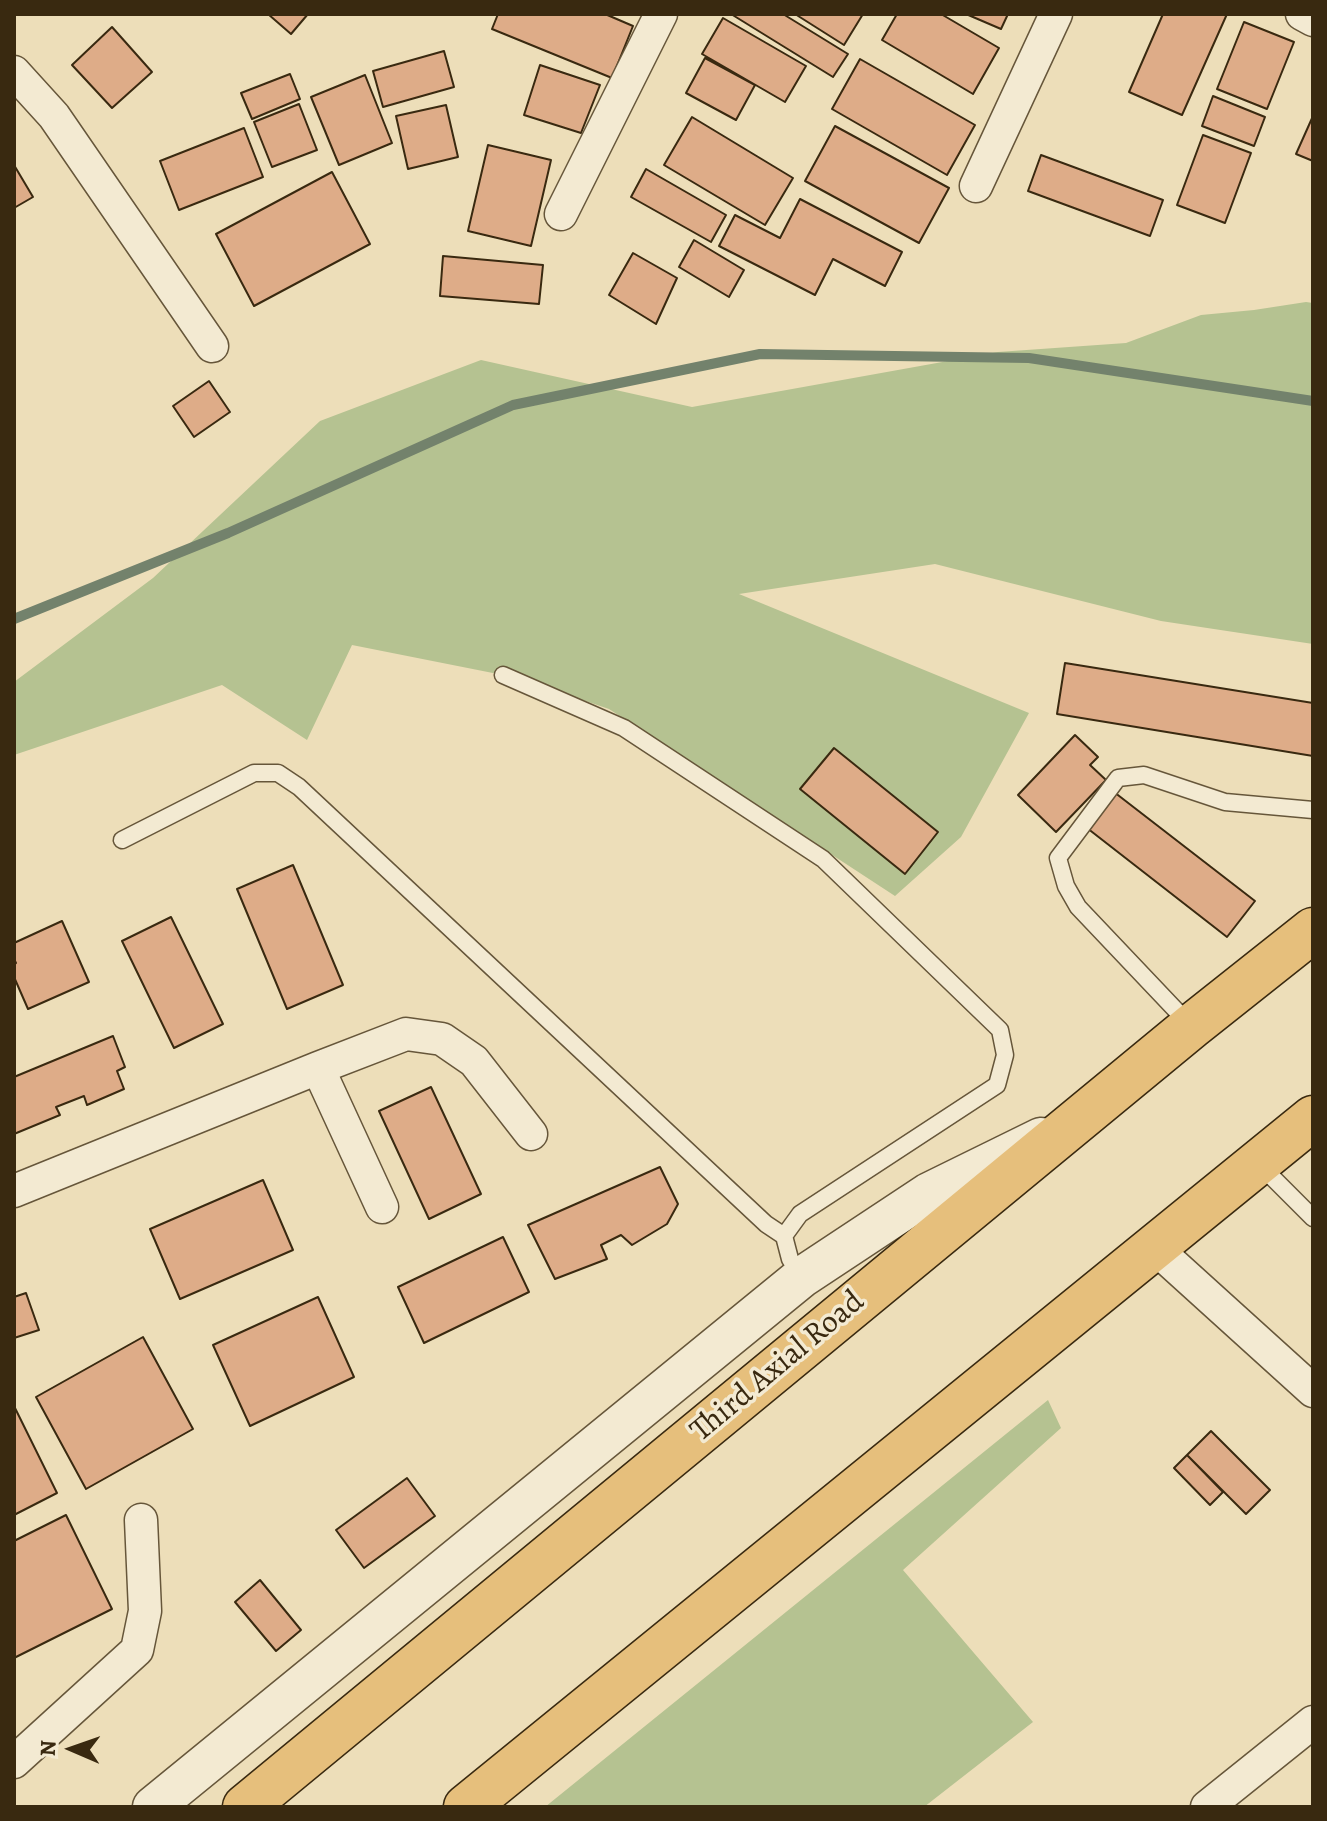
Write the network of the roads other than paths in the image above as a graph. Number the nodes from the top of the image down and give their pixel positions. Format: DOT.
graph roads {
  1 [pos="661,14"];
  2 [pos="1056,14"];
  3 [pos="1302,14"];
  4 [pos="1313,20"];
  5 [pos="14,72"];
  6 [pos="976,186"];
  7 [pos="561,214"];
  8 [pos="212,346"];
  9 [pos="503,675"];
  10 [pos="1313,810"];
  11 [pos="122,840"];
  12 [pos="1313,930"];
  13 [pos="1192,1026"];
  14 [pos="318,1068"];
  15 [pos="1081,1118"];
  16 [pos="1313,1118"];
  17 [pos="531,1134"];
  18 [pos="1259,1163"];
  19 [pos="14,1191"];
  20 [pos="382,1207"];
  21 [pos="1313,1218"];
  22 [pos="784,1236"];
  23 [pos="1154,1247"];
  24 [pos="802,1277"];
  25 [pos="1313,1391"];
  26 [pos="141,1520"];
  27 [pos="1313,1722"];
  28 [pos="14,1762"];
  29 [pos="153,1807"];
  30 [pos="245,1807"];
  31 [pos="466,1807"];
  32 [pos="1207,1807"];
  1 -- 7 [label="street"];
  2 -- 6 [label="street"];
  3 -- 4 [label="street"];
  5 -- 8 [label="street"];
  9 -- 22 [label="lane"];
  10 -- 13 [label="lane"];
  11 -- 22 [label="lane"];
  12 -- 13 [label="highway, Third Axial Road"];
  13 -- 15 [label="highway, Third Axial Road"];
  14 -- 17 [label="street"];
  14 -- 19 [label="street"];
  14 -- 20 [label="street"];
  15 -- 24 [label="street"];
  15 -- 30 [label="highway, Third Axial Road"];
  16 -- 18 [label="highway"];
  18 -- 21 [label="lane"];
  18 -- 23 [label="highway"];
  22 -- 24 [label="lane"];
  23 -- 25 [label="street"];
  23 -- 31 [label="highway"];
  24 -- 29 [label="street"];
  26 -- 28 [label="street"];
  27 -- 32 [label="street"];
}
